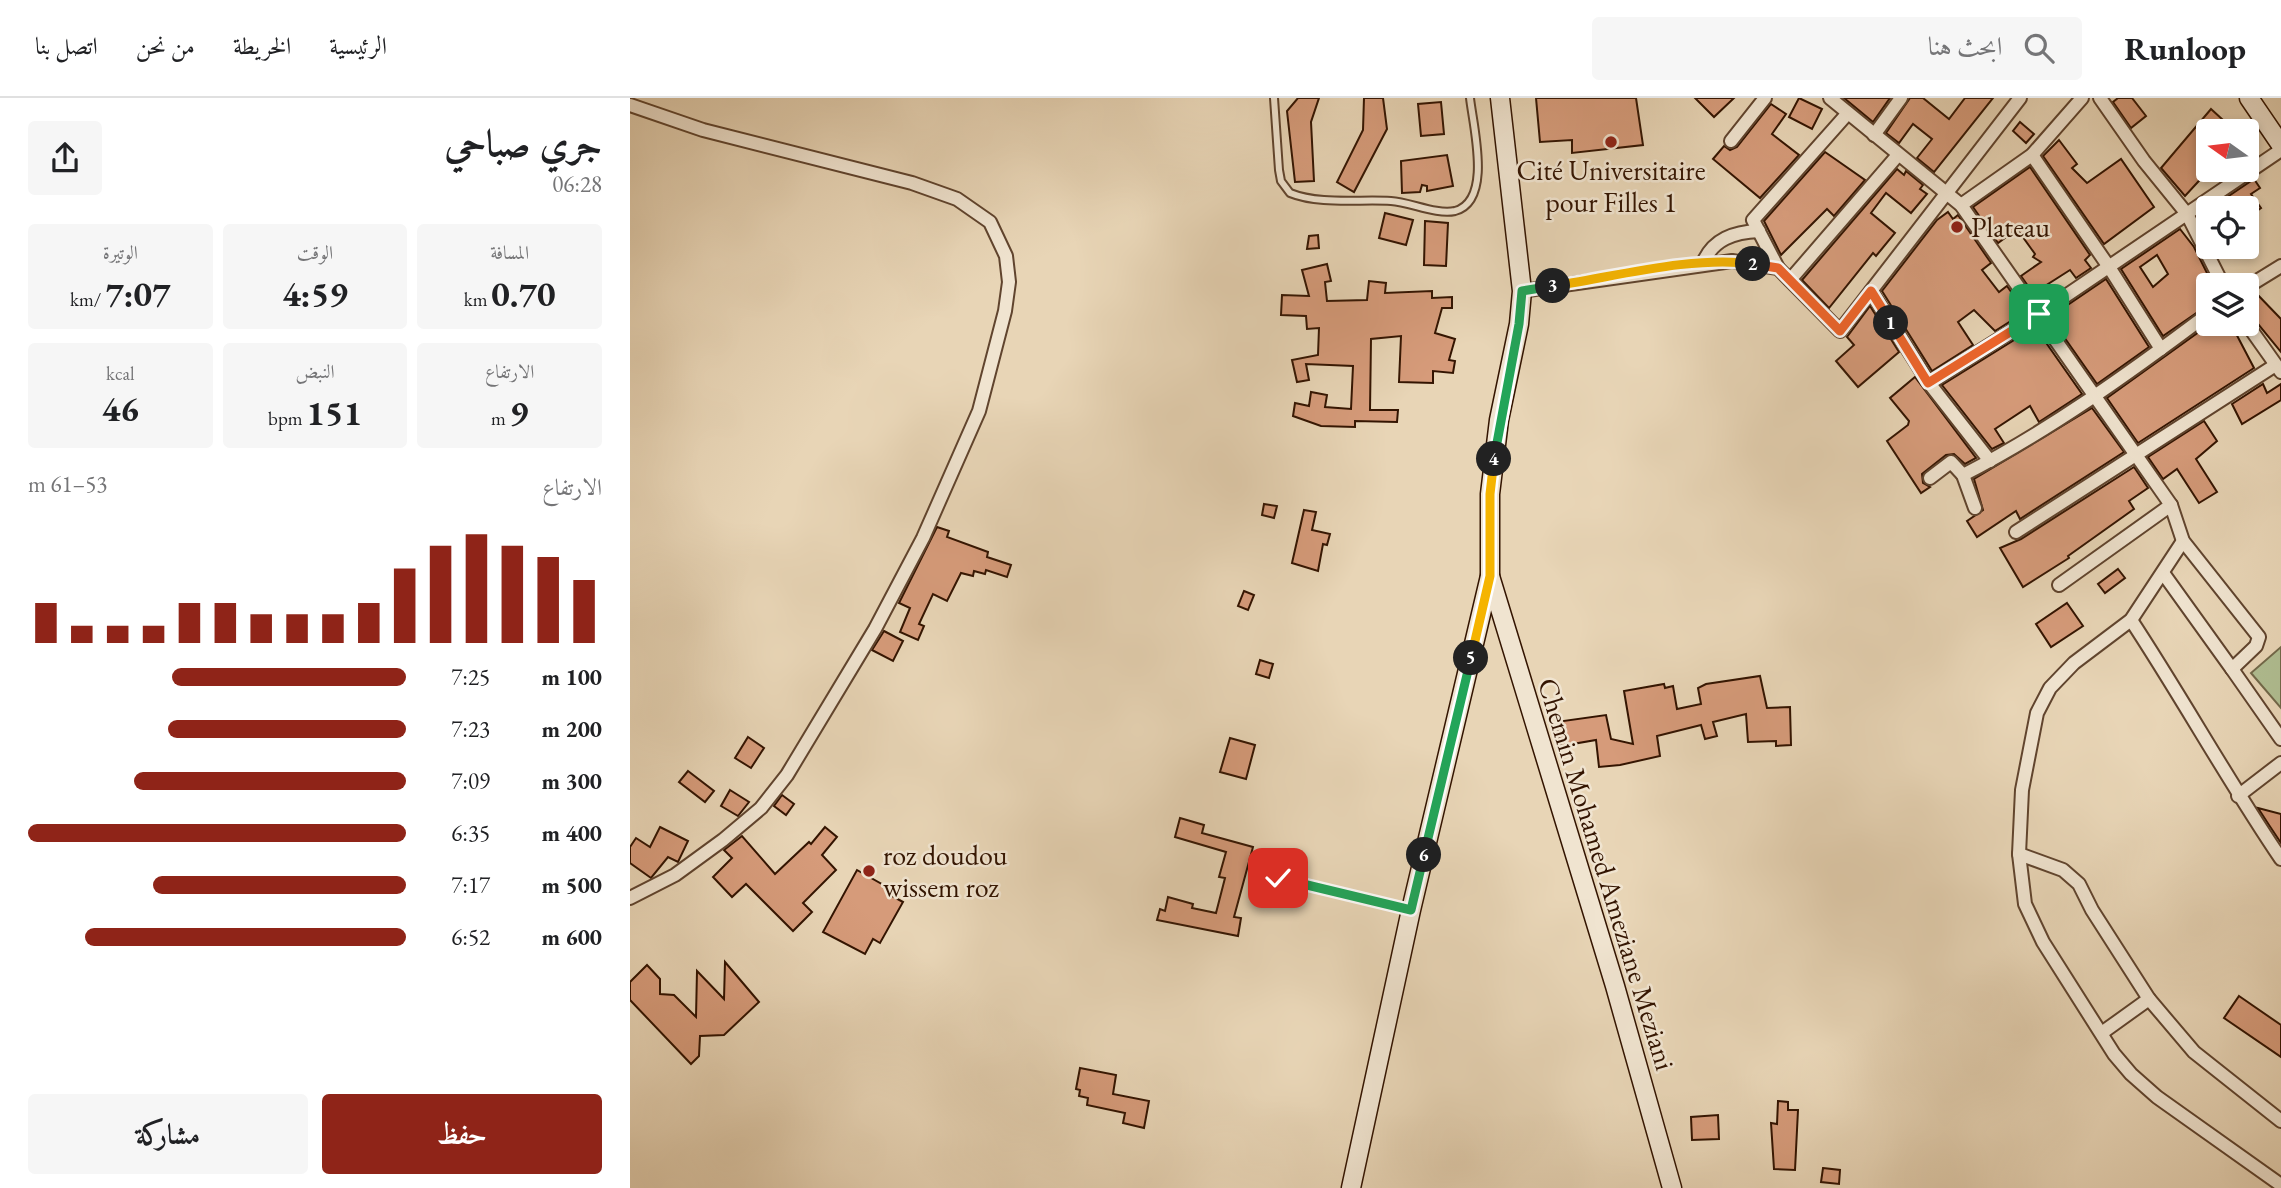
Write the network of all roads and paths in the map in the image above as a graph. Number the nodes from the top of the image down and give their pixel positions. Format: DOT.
graph roads {
  1 [pos="1274,98"];
  2 [pos="1469,98"];
  3 [pos="1500,98"];
  4 [pos="1765,98"];
  5 [pos="1830,98"];
  6 [pos="1901,98"];
  7 [pos="2082,98"];
  8 [pos="2100,98"];
  9 [pos="2249,98"];
  10 [pos="2012,101"];
  11 [pos="630,104"];
  12 [pos="1848,113"];
  13 [pos="1874,135"];
  14 [pos="1731,141"];
  15 [pos="2281,148"];
  16 [pos="1898,155"];
  17 [pos="2032,155"];
  18 [pos="1947,195"];
  19 [pos="1961,205"];
  20 [pos="2187,214"];
  21 [pos="1759,231"];
  22 [pos="1703,263"];
  23 [pos="2281,266"];
  24 [pos="2109,267"];
  25 [pos="1778,268"];
  26 [pos="2217,273"];
  27 [pos="1790,279"];
  28 [pos="2259,280"];
  29 [pos="1522,291"];
  30 [pos="1871,291"];
  31 [pos="2039,314"];
  32 [pos="2196,323"];
  33 [pos="2255,336"];
  34 [pos="2161,349"];
  35 [pos="2278,369"];
  36 [pos="1928,383"];
  37 [pos="2094,394"];
  38 [pos="2137,455"];
  39 [pos="1990,461"];
  40 [pos="1963,475"];
  41 [pos="1930,478"];
  42 [pos="2171,505"];
  43 [pos="1975,508"];
  44 [pos="2016,532"];
  45 [pos="2183,541"];
  46 [pos="2163,573"];
  47 [pos="1490,576"];
  48 [pos="2059,585"];
  49 [pos="2131,620"];
  50 [pos="2232,669"];
  51 [pos="2281,739"];
  52 [pos="2281,763"];
  53 [pos="2238,796"];
  54 [pos="2019,854"];
  55 [pos="2281,859"];
  56 [pos="1278,878"];
  57 [pos="630,898"];
  58 [pos="1411,910"];
  59 [pos="2149,999"];
  60 [pos="2103,1032"];
  61 [pos="2281,1121"];
  62 [pos="2281,1185"];
  63 [pos="1351,1188"];
  64 [pos="1672,1188"];
  1 -- 2 [label="lane"];
  3 -- 29 [label="main road"];
  4 -- 14 [label="street"];
  5 -- 12 [label="street"];
  6 -- 13 [label="street"];
  7 -- 17 [label="street"];
  8 -- 20 [label="street"];
  9 -- 15 [label="main road"];
  10 -- 18 [label="street"];
  11 -- 57 [label="street"];
  12 -- 13 [label="street"];
  12 -- 21 [label="street"];
  13 -- 16 [label="street"];
  15 -- 20 [label="street"];
  16 -- 18 [label="street"];
  16 -- 27 [label="street"];
  17 -- 19 [label="street"];
  17 -- 24 [label="street"];
  18 -- 19 [label="street"];
  18 -- 30 [label="street"];
  19 -- 31 [label="street"];
  20 -- 24 [label="street"];
  20 -- 26 [label="street"];
  21 -- 22 [label="street"];
  21 -- 25 [label="street"];
  22 -- 25 [label="street"];
  22 -- 29 [label="street"];
  23 -- 28 [label="street"];
  24 -- 31 [label="street"];
  24 -- 34 [label="street"];
  25 -- 27 [label="street"];
  27 -- 30 [label="street"];
  29 -- 47 [label="main road"];
  30 -- 36 [label="street"];
  31 -- 36 [label="street"];
  31 -- 37 [label="street"];
  32 -- 34 [label="street"];
  33 -- 35 [label="street"];
  34 -- 37 [label="street"];
  35 -- 38 [label="street"];
  36 -- 39 [label="street"];
  37 -- 38 [label="street"];
  37 -- 39 [label="street"];
  38 -- 42 [label="street"];
  38 -- 44 [label="street"];
  39 -- 40 [label="street"];
  40 -- 41 [label="street"];
  40 -- 43 [label="street"];
  42 -- 45 [label="street"];
  42 -- 48 [label="street"];
  45 -- 46 [label="street"];
  45 -- 50 [label="street"];
  46 -- 49 [label="street"];
  46 -- 50 [label="street"];
  47 -- 58 [label="main road"];
  47 -- 64 [label="main road, Chemin Mohamed Ameziane Meziani"];
  49 -- 53 [label="street"];
  49 -- 54 [label="street"];
  50 -- 51 [label="street"];
  52 -- 53 [label="street"];
  53 -- 55 [label="street"];
  54 -- 59 [label="street"];
  54 -- 60 [label="street"];
  56 -- 58 [label="lane"];
  58 -- 63 [label="main road"];
  59 -- 60 [label="street"];
  59 -- 61 [label="street"];
  60 -- 62 [label="street"];
}
